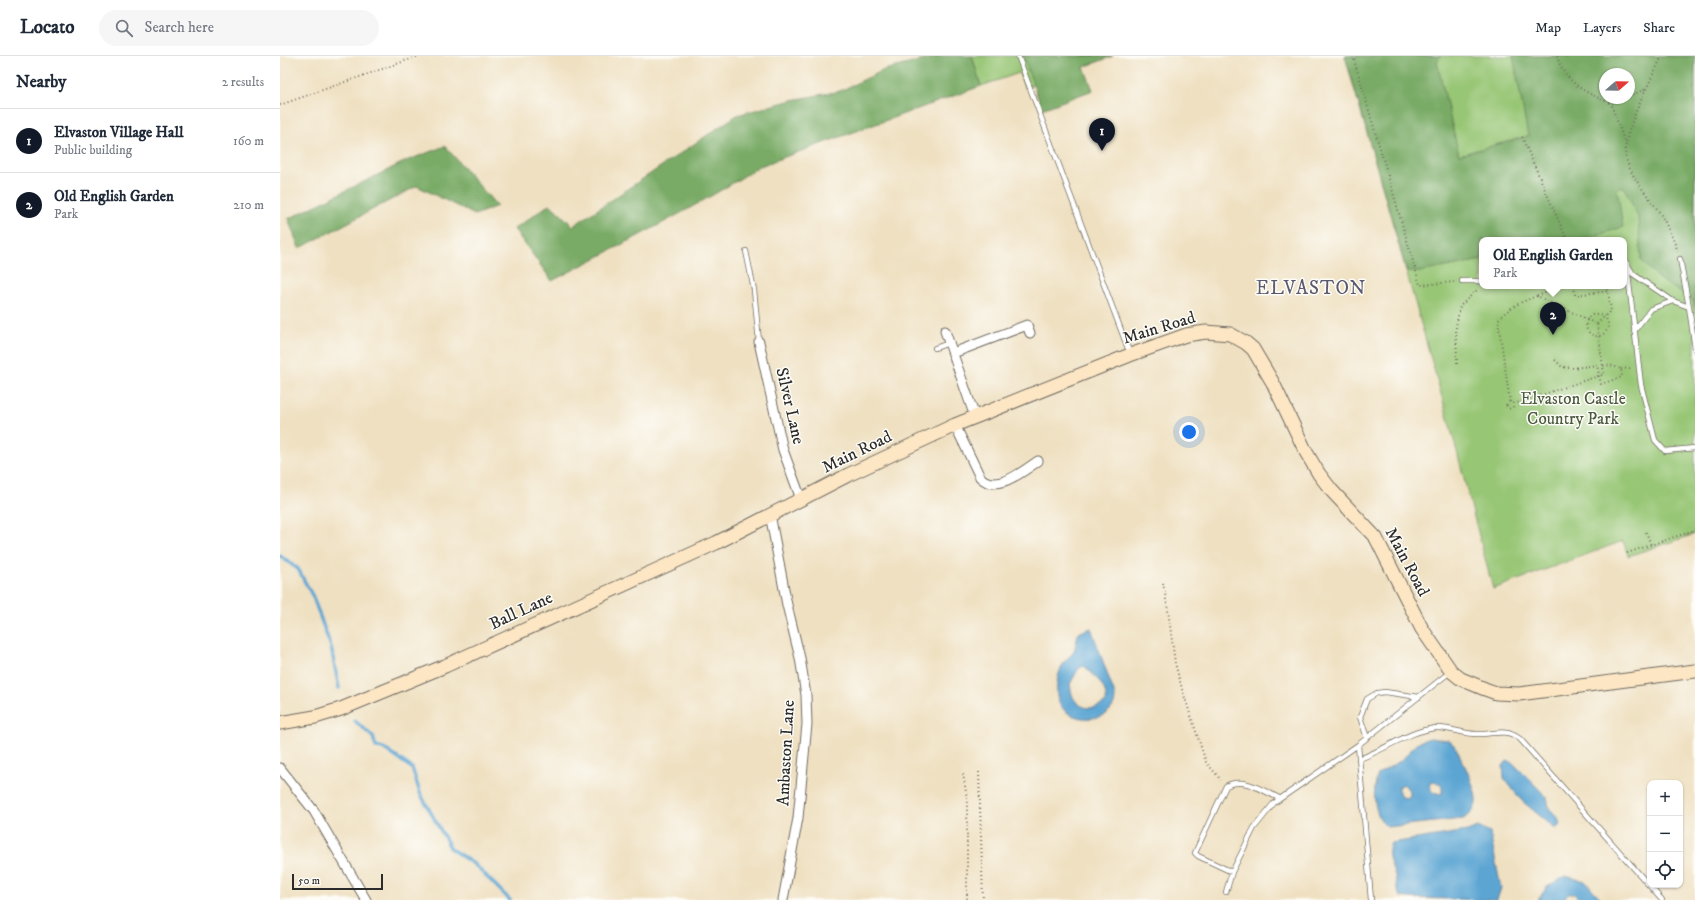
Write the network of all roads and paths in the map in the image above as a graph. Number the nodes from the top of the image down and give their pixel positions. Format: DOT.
graph roads {
  1 [pos="419,56"];
  2 [pos="1018,56"];
  3 [pos="1353,56"];
  4 [pos="1557,56"];
  5 [pos="1662,56"];
  6 [pos="1646,88"];
  7 [pos="1635,93"];
  8 [pos="1599,98"];
  9 [pos="1611,104"];
  10 [pos="280,105"];
  11 [pos="1522,137"];
  12 [pos="1625,144"];
  13 [pos="1566,237"];
  14 [pos="746,251"];
  15 [pos="1680,259"];
  16 [pos="1627,266"];
  17 [pos="1462,281"];
  18 [pos="1479,281"];
  19 [pos="1479,288"];
  20 [pos="1556,289"];
  21 [pos="1575,289"];
  22 [pos="1608,291"];
  23 [pos="1537,296"];
  24 [pos="1673,301"];
  25 [pos="1689,307"];
  26 [pos="1604,317"];
  27 [pos="1587,320"];
  28 [pos="1597,324"];
  29 [pos="945,331"];
  30 [pos="1634,331"];
  31 [pos="1030,333"];
  32 [pos="1598,336"];
  33 [pos="759,342"];
  34 [pos="949,343"];
  35 [pos="935,348"];
  36 [pos="1695,349"];
  37 [pos="953,353"];
  38 [pos="1130,355"];
  39 [pos="1555,360"];
  40 [pos="1457,364"];
  41 [pos="1603,366"];
  42 [pos="1598,376"];
  43 [pos="1510,402"];
  44 [pos="1514,404"];
  45 [pos="974,417"];
  46 [pos="955,425"];
  47 [pos="1695,448"];
  48 [pos="1038,461"];
  49 [pos="801,499"];
  50 [pos="770,514"];
  51 [pos="1695,530"];
  52 [pos="1646,532"];
  53 [pos="1651,545"];
  54 [pos="1627,553"];
  55 [pos="1163,583"];
  56 [pos="1451,671"];
  57 [pos="1695,671"];
  58 [pos="1419,697"];
  59 [pos="280,723"];
  60 [pos="1367,738"];
  61 [pos="1358,745"];
  62 [pos="1359,759"];
  63 [pos="979,772"];
  64 [pos="282,774"];
  65 [pos="963,774"];
  66 [pos="1226,786"];
  67 [pos="1279,798"];
  68 [pos="1232,872"];
  69 [pos="1226,892"];
  70 [pos="366,900"];
  71 [pos="784,900"];
  72 [pos="967,900"];
  73 [pos="983,900"];
  74 [pos="1371,900"];
  75 [pos="1662,900"];
  1 -- 10 [label="path"];
  2 -- 38 [label="lane"];
  3 -- 17 [label="path"];
  4 -- 8 [label="path"];
  5 -- 6 [label="path"];
  6 -- 7 [label="path"];
  6 -- 12 [label="path"];
  9 -- 12 [label="path"];
  11 -- 13 [label="path"];
  12 -- 15 [label="path"];
  14 -- 33 [label="lane"];
  15 -- 25 [label="lane"];
  16 -- 24 [label="lane"];
  16 -- 30 [label="lane"];
  17 -- 18 [label="lane"];
  19 -- 40 [label="path"];
  20 -- 23 [label="path"];
  21 -- 22 [label="path"];
  22 -- 26 [label="path"];
  23 -- 27 [label="path"];
  23 -- 43 [label="path"];
  24 -- 25 [label="lane"];
  24 -- 30 [label="lane"];
  25 -- 36 [label="lane"];
  26 -- 27 [label="path"];
  26 -- 28 [label="path"];
  26 -- 32 [label="path"];
  27 -- 28 [label="path"];
  27 -- 32 [label="path"];
  28 -- 32 [label="path"];
  29 -- 34 [label="street"];
  30 -- 47 [label="lane"];
  31 -- 37 [label="street"];
  32 -- 41 [label="path"];
  33 -- 49 [label="street, Silver Lane"];
  34 -- 35 [label="lane"];
  34 -- 37 [label="street"];
  37 -- 45 [label="street"];
  38 -- 45 [label="main road, Main Road"];
  38 -- 56 [label="main road, Main Road"];
  39 -- 42 [label="path"];
  41 -- 42 [label="path"];
  41 -- 42 [label="path"];
  42 -- 44 [label="path"];
  43 -- 44 [label="path"];
  43 -- 44 [label="path"];
  45 -- 46 [label="main road, Main Road"];
  46 -- 48 [label="street"];
  46 -- 49 [label="main road, Main Road"];
  49 -- 50 [label="main road, Main Road"];
  50 -- 59 [label="main road, Ball Lane"];
  50 -- 71 [label="street, Ambaston Lane"];
  51 -- 53 [label="path"];
  52 -- 53 [label="path"];
  53 -- 54 [label="path"];
  55 -- 66 [label="path"];
  56 -- 57 [label="main road"];
  56 -- 58 [label="lane"];
  58 -- 60 [label="lane"];
  58 -- 60 [label="lane"];
  60 -- 61 [label="lane"];
  61 -- 62 [label="lane"];
  61 -- 67 [label="lane"];
  62 -- 74 [label="lane"];
  62 -- 75 [label="lane"];
  63 -- 73 [label="path"];
  64 -- 70 [label="street"];
  65 -- 72 [label="path"];
  66 -- 67 [label="lane"];
  66 -- 68 [label="lane"];
  67 -- 68 [label="lane"];
  68 -- 69 [label="lane"];
}
